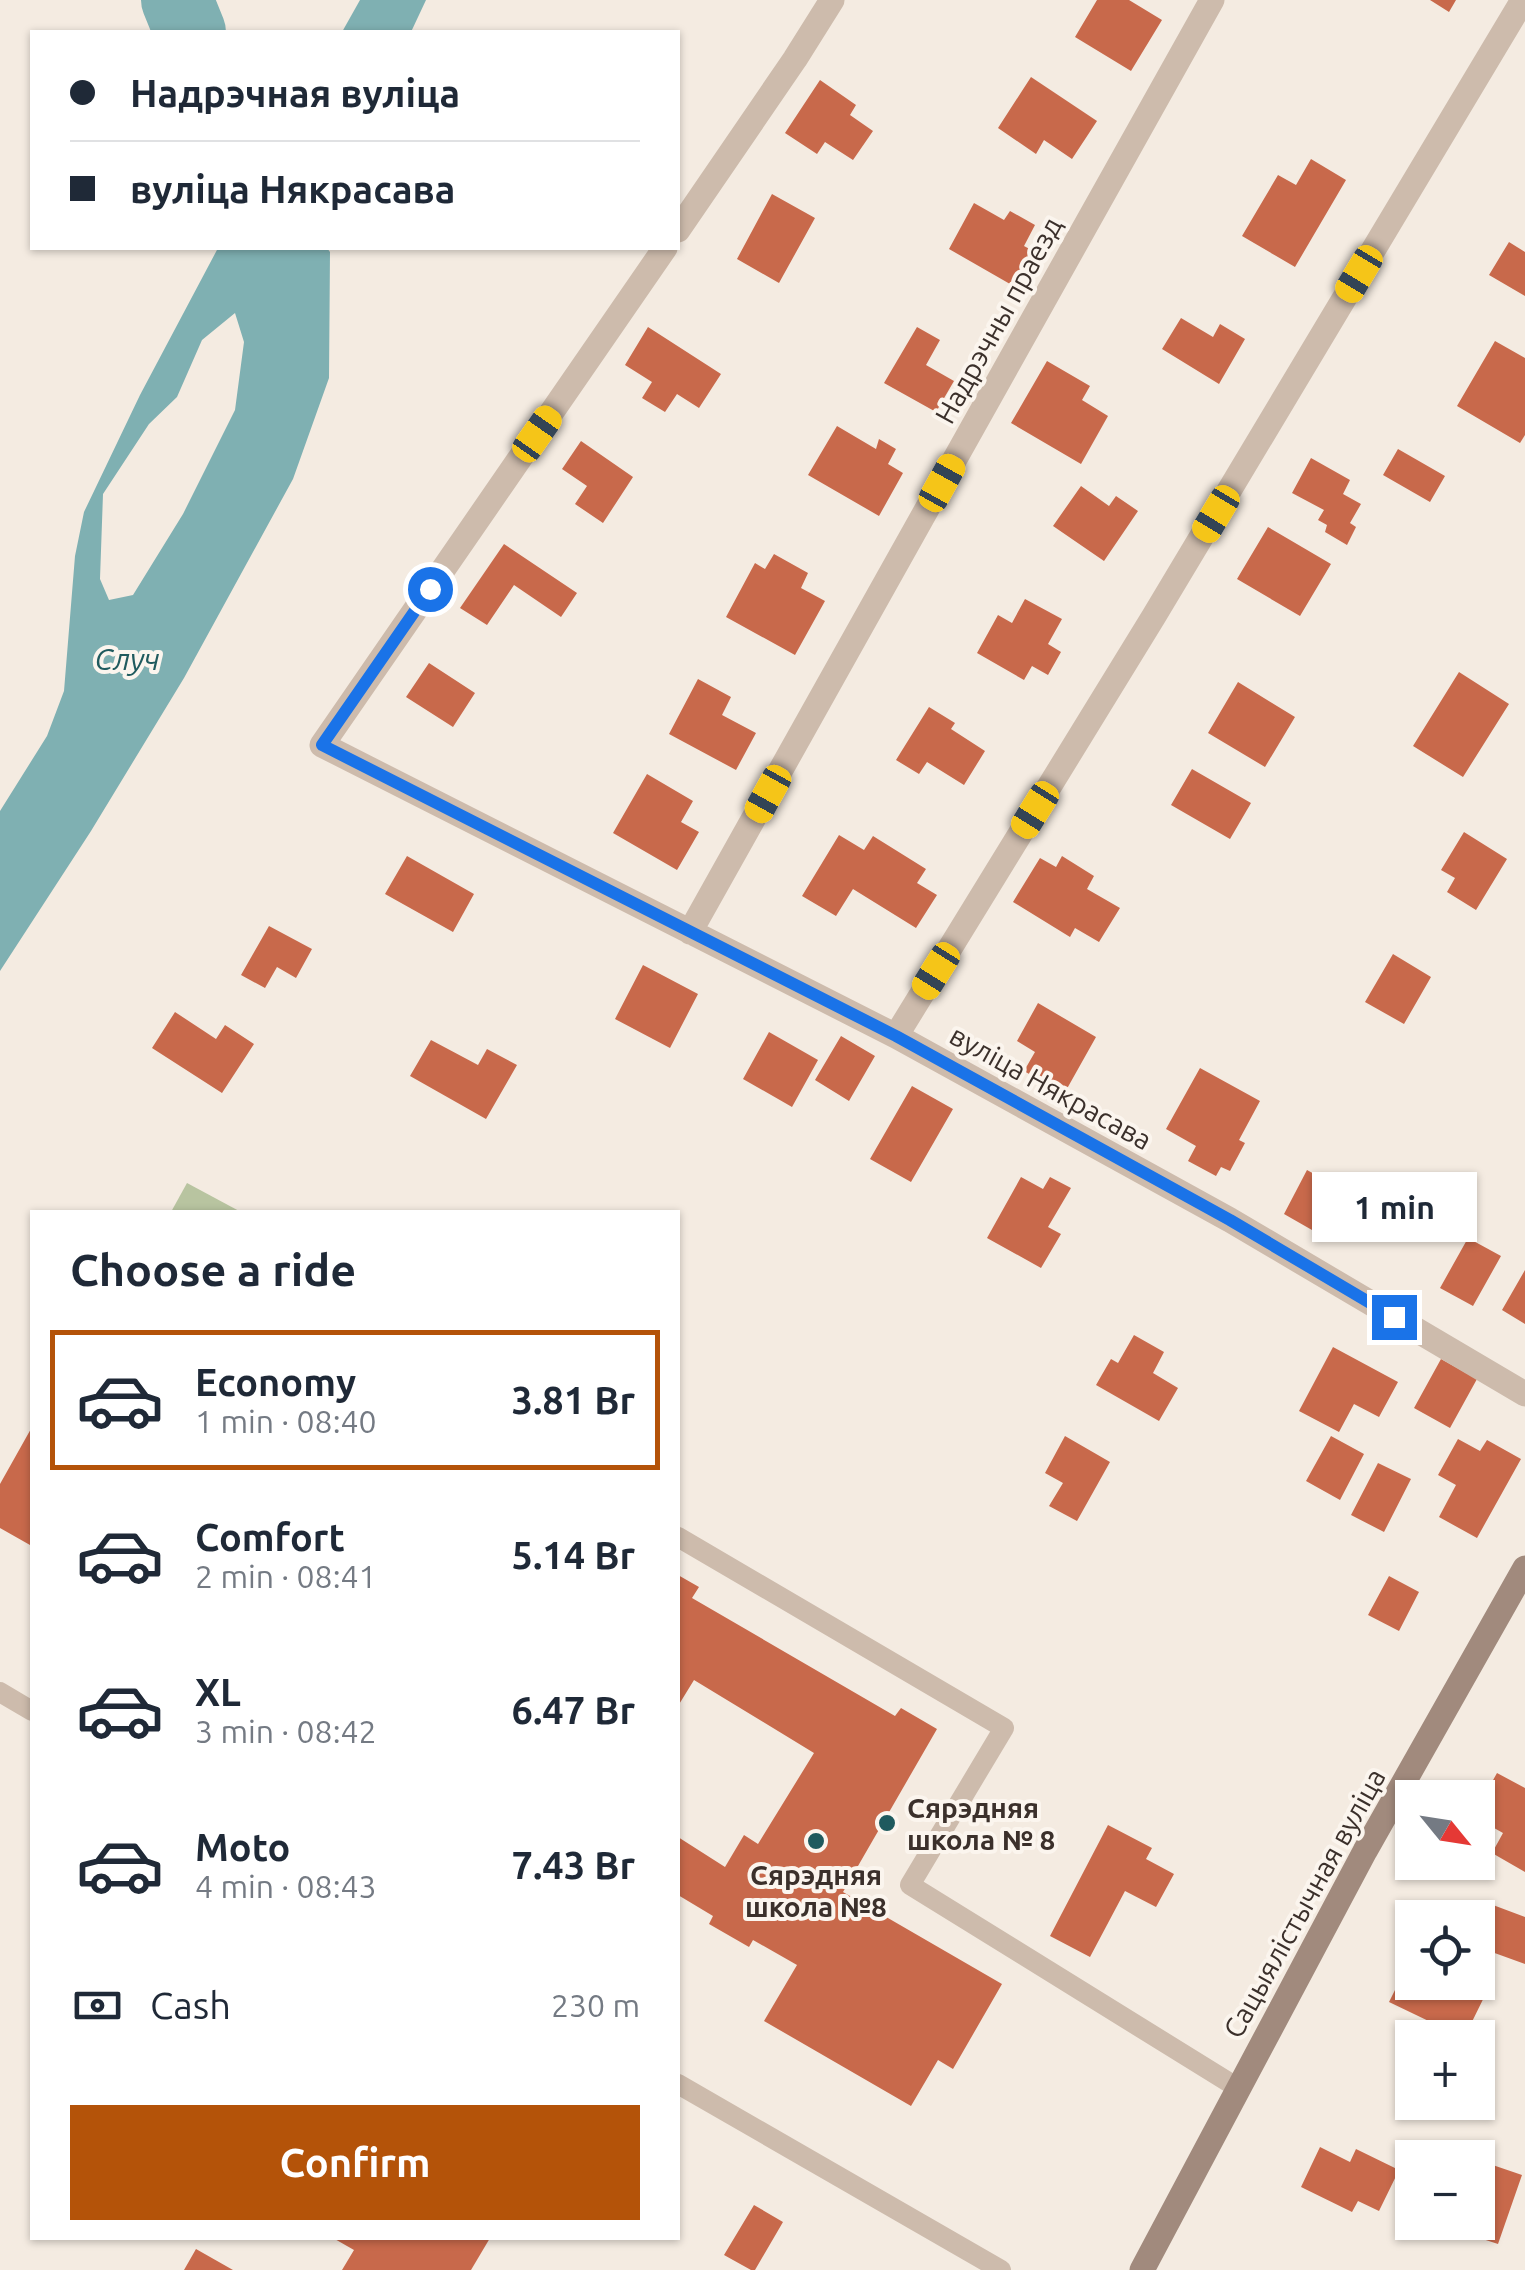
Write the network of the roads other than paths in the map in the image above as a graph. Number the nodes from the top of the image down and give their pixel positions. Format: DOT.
graph roads {
  1 [pos="832,0"];
  2 [pos="1212,0"];
  3 [pos="1523,0"];
  4 [pos="680,227"];
  5 [pos="665,250"];
  6 [pos="690,932"];
  7 [pos="896,1036"];
  8 [pos="1525,1394"];
  9 [pos="680,1538"];
  10 [pos="1525,1568"];
  11 [pos="0,1692"];
  12 [pos="30,1710"];
  13 [pos="680,2085"];
  14 [pos="1238,2088"];
  15 [pos="1000,2270"];
  16 [pos="1142,2270"];
  1 -- 4 [label="street"];
  2 -- 6 [label="street, Надрэчны праезд"];
  3 -- 7 [label="street"];
  5 -- 6 [label="street, вуліца Някрасава"];
  6 -- 7 [label="street, вуліца Някрасава"];
  7 -- 8 [label="street, вуліца Някрасава"];
  9 -- 14 [label="lane"];
  10 -- 14 [label="main road, Сацыялістычная вуліца"];
  11 -- 12 [label="lane"];
  13 -- 15 [label="lane"];
  14 -- 16 [label="main road, Сацыялістычная вуліца"];
}
